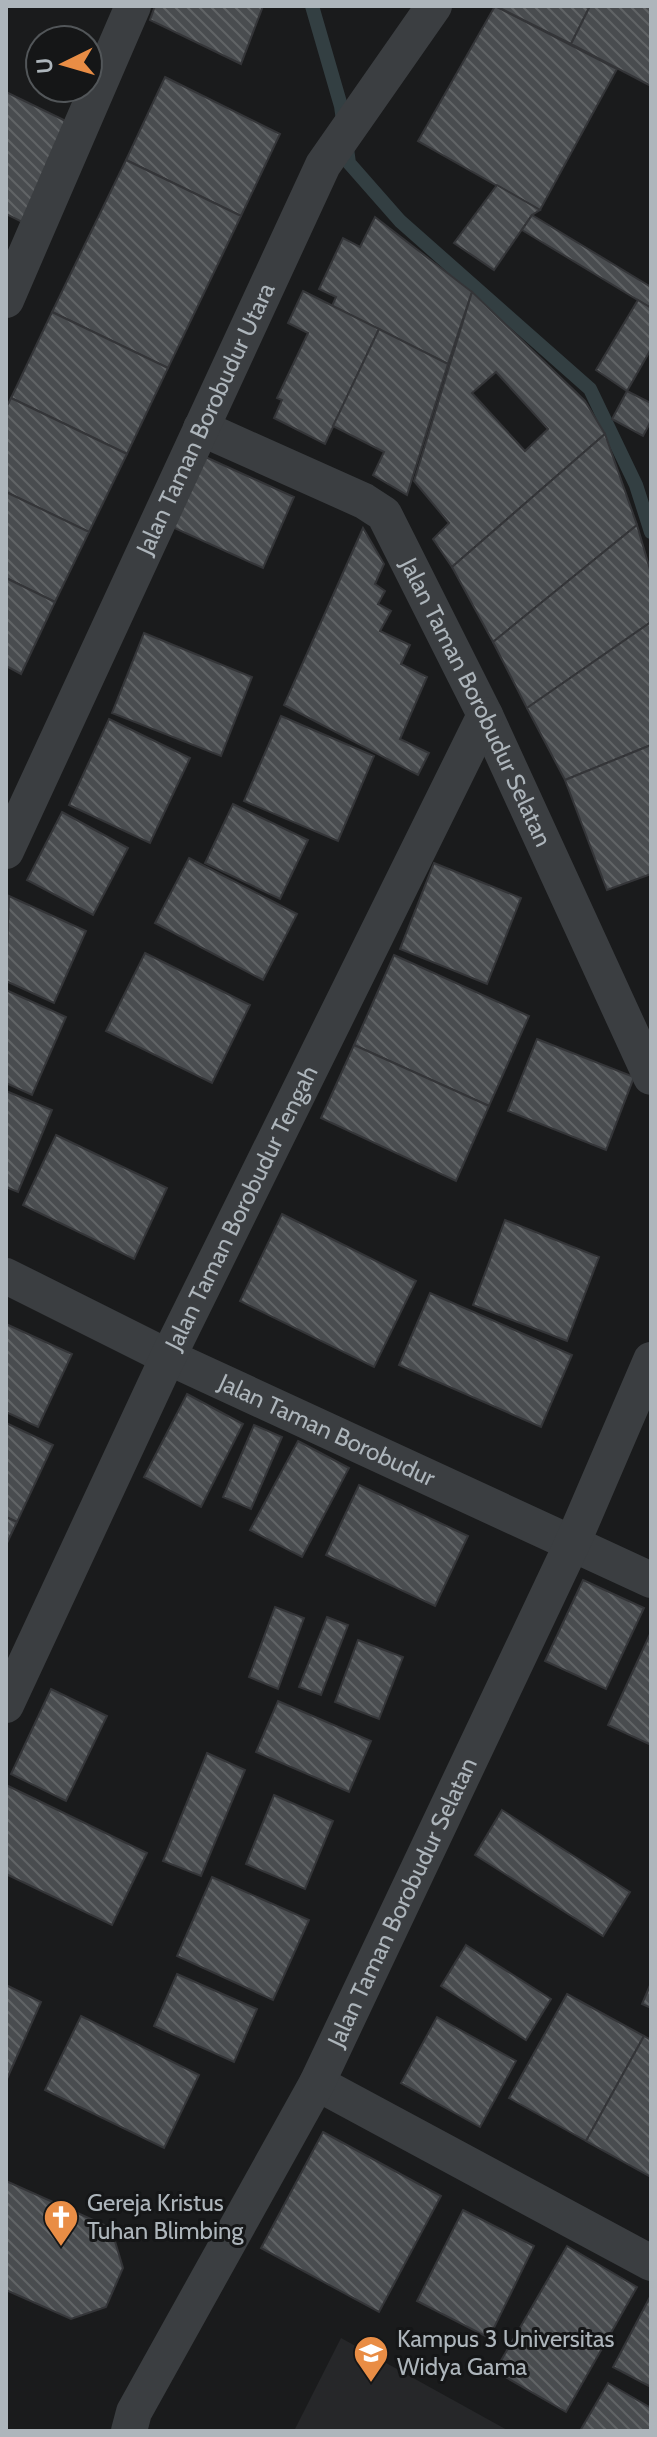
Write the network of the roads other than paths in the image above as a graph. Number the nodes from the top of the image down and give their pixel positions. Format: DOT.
graph roads {
  1 [pos="133,6"];
  2 [pos="434,6"];
  3 [pos="6,300"];
  4 [pos="201,428"];
  5 [pos="485,715"];
  6 [pos="6,851"];
  7 [pos="651,1077"];
  8 [pos="6,1276"];
  9 [pos="168,1357"];
  10 [pos="651,1360"];
  11 [pos="572,1544"];
  12 [pos="651,1580"];
  13 [pos="6,1705"];
  14 [pos="317,2083"];
  15 [pos="651,2263"];
  16 [pos="129,2431"];
  1 -- 3 [label="street"];
  2 -- 4 [label="street, Jalan Taman Borobudur Utara"];
  4 -- 5 [label="street, Jalan Taman Borobudur Selatan"];
  4 -- 6 [label="street, Jalan Taman Borobudur Utara"];
  5 -- 7 [label="street, Jalan Taman Borobudur Selatan"];
  5 -- 9 [label="street, Jalan Taman Borobudur Tengah"];
  8 -- 9 [label="street, Jalan Taman Borobudur"];
  9 -- 11 [label="street, Jalan Taman Borobudur"];
  9 -- 13 [label="street, Jalan Taman Borobudur Tengah"];
  10 -- 11 [label="street, Jalan Taman Borobudur Selatan"];
  11 -- 12 [label="street, Jalan Taman Borobudur"];
  11 -- 14 [label="street, Jalan Taman Borobudur Selatan"];
  14 -- 15 [label="street"];
  14 -- 16 [label="street, Jalan Taman Borobudur Selatan"];
}
